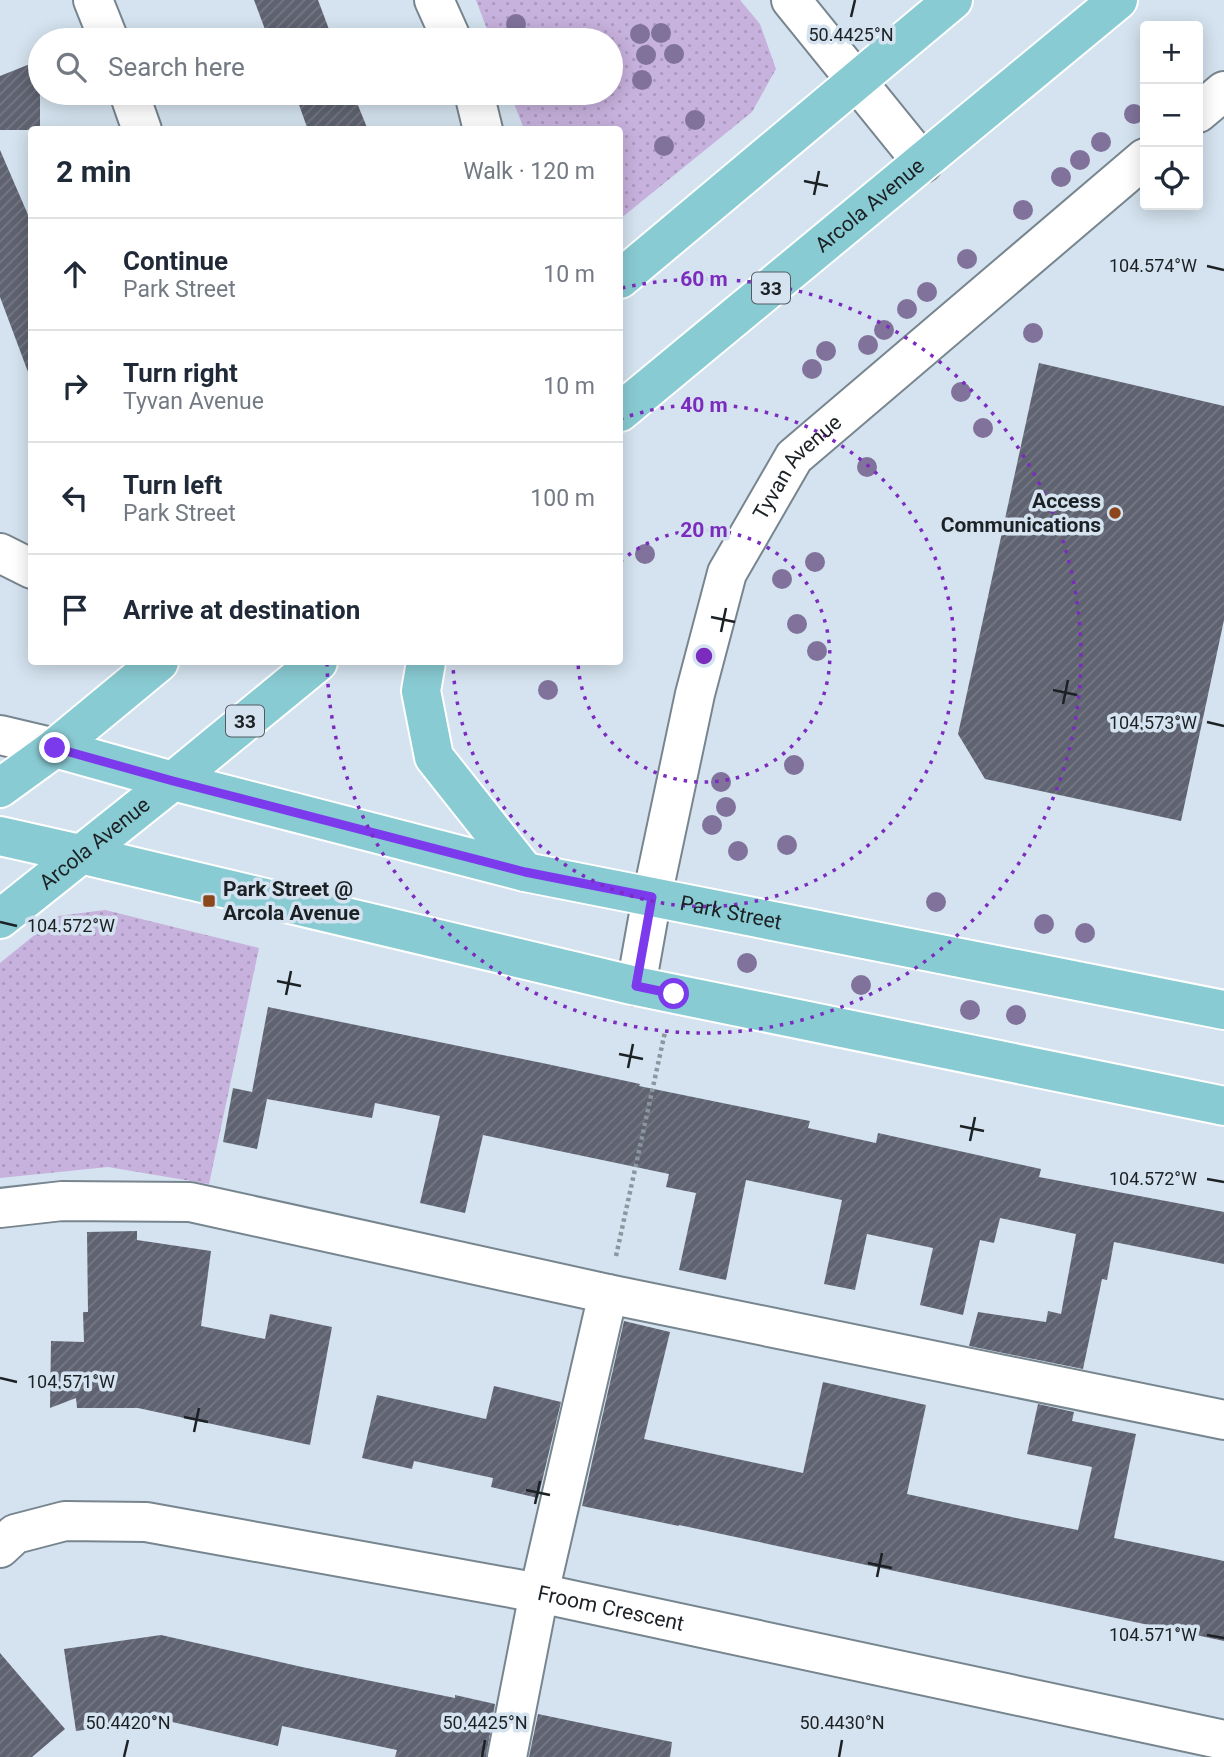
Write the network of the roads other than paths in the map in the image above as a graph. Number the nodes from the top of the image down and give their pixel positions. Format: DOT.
graph roads {
  1 [pos="93,0"];
  2 [pos="434,0"];
  3 [pos="791,0"];
  4 [pos="953,0"];
  5 [pos="1118,0"];
  6 [pos="104,28"];
  7 [pos="447,28"];
  8 [pos="857,81"];
  9 [pos="1224,91"];
  10 [pos="133,105"];
  11 [pos="477,105"];
  12 [pos="1203,109"];
  13 [pos="140,126"];
  14 [pos="482,126"];
  15 [pos="1140,162"];
  16 [pos="923,163"];
  17 [pos="623,276"];
  18 [pos="623,410"];
  19 [pos="0,554"];
  20 [pos="28,567"];
  21 [pos="155,665"];
  22 [pos="314,665"];
  23 [pos="425,665"];
  24 [pos="0,735"];
  25 [pos="55,748"];
  26 [pos="173,781"];
  27 [pos="0,788"];
  28 [pos="0,836"];
  29 [pos="80,854"];
  30 [pos="525,872"];
  31 [pos="652,897"];
  32 [pos="0,919"];
  33 [pos="636,986"];
  34 [pos="1224,1010"];
  35 [pos="1224,1106"];
  36 [pos="0,1208"];
  37 [pos="608,1294"];
  38 [pos="1224,1420"];
  39 [pos="0,1548"];
  40 [pos="539,1593"];
  41 [pos="1224,1740"];
  42 [pos="507,1757"];
  1 -- 6 [label="street"];
  2 -- 7 [label="street"];
  3 -- 8 [label="street"];
  4 -- 8 [label="main road"];
  5 -- 16 [label="main road, Arcola Avenue / 33"];
  8 -- 16 [label="street"];
  8 -- 17 [label="main road"];
  9 -- 12 [label="street"];
  10 -- 13 [label="street"];
  11 -- 14 [label="street"];
  15 -- 31 [label="street, Tyvan Avenue"];
  16 -- 18 [label="main road, Arcola Avenue / 33"];
  19 -- 20 [label="street"];
  21 -- 25 [label="main road"];
  22 -- 26 [label="main road, Arcola Avenue / 33"];
  23 -- 30 [label="main road"];
  24 -- 25 [label="street, Park Street"];
  25 -- 26 [label="main road, Park Street"];
  25 -- 27 [label="main road"];
  26 -- 29 [label="main road, Arcola Avenue / 33"];
  26 -- 30 [label="main road, Park Street"];
  28 -- 29 [label="main road"];
  29 -- 32 [label="main road, Arcola Avenue / 33"];
  29 -- 33 [label="main road"];
  30 -- 31 [label="main road, Park Street"];
  31 -- 33 [label="street, Tyvan Avenue"];
  31 -- 34 [label="main road, Park Street"];
  33 -- 35 [label="main road"];
  36 -- 37 [label="street"];
  37 -- 38 [label="street"];
  37 -- 40 [label="street"];
  39 -- 40 [label="street, Froom Crescent"];
  40 -- 41 [label="street, Froom Crescent"];
  40 -- 42 [label="street"];
}
